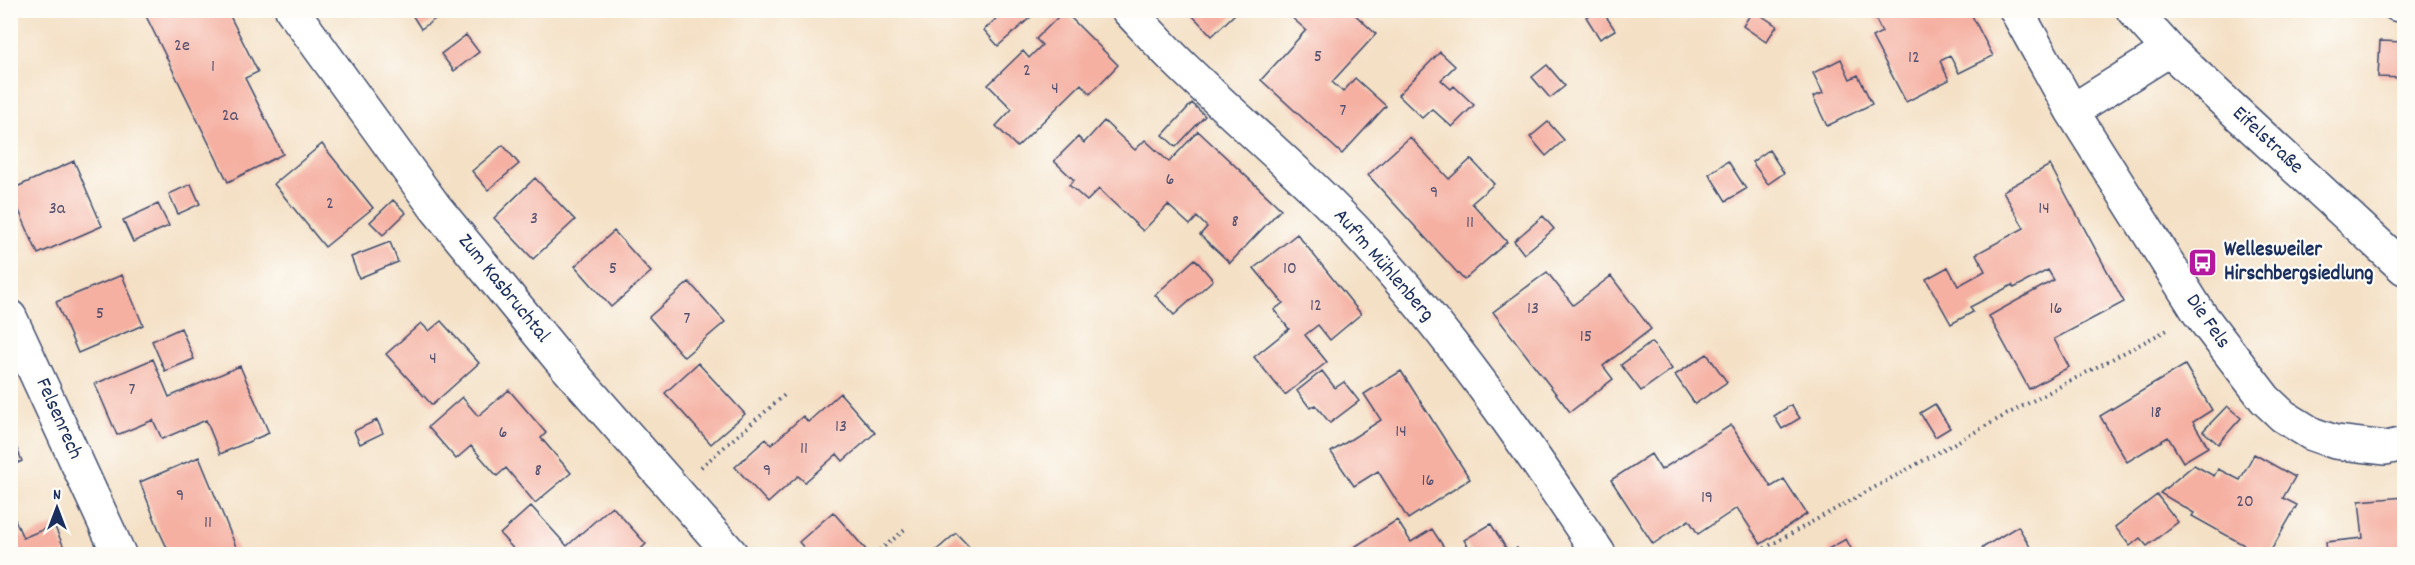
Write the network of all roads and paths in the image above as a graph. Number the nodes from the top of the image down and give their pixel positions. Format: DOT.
graph roads {
  1 [pos="292,10"];
  2 [pos="1128,10"];
  3 [pos="2016,10"];
  4 [pos="2133,10"];
  5 [pos="2393,10"];
  6 [pos="2404,14"];
  7 [pos="2169,50"];
  8 [pos="2072,111"];
  9 [pos="2404,268"];
  10 [pos="2199,313"];
  11 [pos="10,317"];
  12 [pos="787,393"];
  13 [pos="2404,444"];
  14 [pos="675,489"];
  15 [pos="906,529"];
  16 [pos="119,555"];
  17 [pos="732,555"];
  18 [pos="875,555"];
  19 [pos="1599,555"];
  20 [pos="1754,555"];
  1 -- 14 [label="street, Zum Kasbruchtal"];
  2 -- 19 [label="street, Auf'm Mühlenberg"];
  3 -- 8 [label="street, Die Fels"];
  4 -- 7 [label="street, Eifelstraße"];
  5 -- 6 [label="lane"];
  7 -- 8 [label="street"];
  7 -- 9 [label="street, Eifelstraße"];
  8 -- 10 [label="street, Die Fels"];
  10 -- 13 [label="street, Die Fels"];
  10 -- 20 [label="path"];
  11 -- 16 [label="street, Felsenrech"];
  12 -- 14 [label="path"];
  14 -- 17 [label="street, Zum Kasbruchtal"];
  15 -- 18 [label="path"];
}
